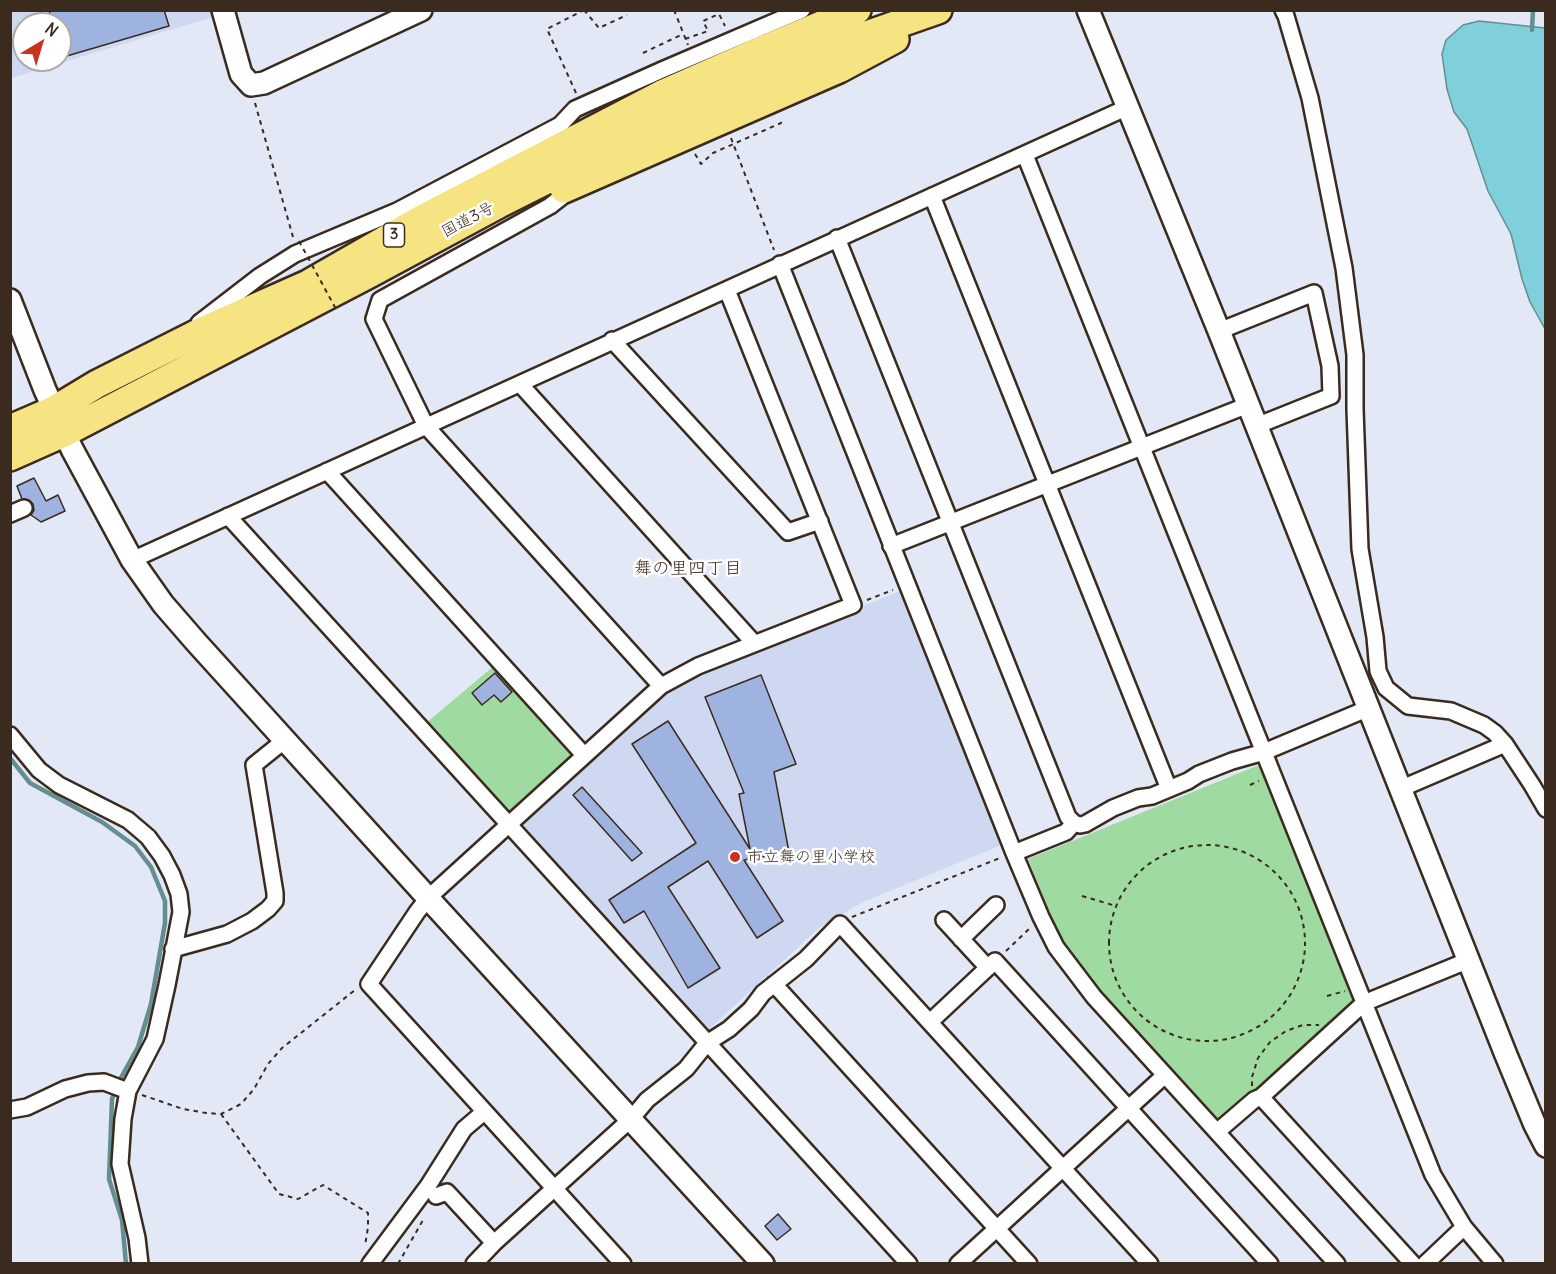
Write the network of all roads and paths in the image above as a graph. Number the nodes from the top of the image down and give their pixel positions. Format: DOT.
graph roads {
  1 [pos="223,10"];
  2 [pos="422,10"];
  3 [pos="584,10"];
  4 [pos="674,10"];
  5 [pos="802,10"];
  6 [pos="857,10"];
  7 [pos="1088,10"];
  8 [pos="1283,10"];
  9 [pos="930,13"];
  10 [pos="627,15"];
  11 [pos="727,31"];
  12 [pos="682,34"];
  13 [pos="685,39"];
  14 [pos="688,45"];
  15 [pos="643,53"];
  16 [pos="252,85"];
  17 [pos="578,96"];
  18 [pos="1128,107"];
  19 [pos="621,116"];
  20 [pos="781,123"];
  21 [pos="560,125"];
  22 [pos="730,136"];
  23 [pos="733,144"];
  24 [pos="692,149"];
  25 [pos="1024,155"];
  26 [pos="578,184"];
  27 [pos="932,196"];
  28 [pos="499,204"];
  29 [pos="293,237"];
  30 [pos="837,238"];
  31 [pos="299,241"];
  32 [pos="780,264"];
  33 [pos="727,290"];
  34 [pos="10,300"];
  35 [pos="337,311"];
  36 [pos="1219,331"];
  37 [pos="612,340"];
  38 [pos="166,350"];
  39 [pos="520,384"];
  40 [pos="1248,405"];
  41 [pos="59,421"];
  42 [pos="426,426"];
  43 [pos="1256,426"];
  44 [pos="10,429"];
  45 [pos="1142,447"];
  46 [pos="10,457"];
  47 [pos="327,471"];
  48 [pos="1047,485"];
  49 [pos="228,516"];
  50 [pos="820,521"];
  51 [pos="951,523"];
  52 [pos="891,546"];
  53 [pos="132,560"];
  54 [pos="908,584"];
  55 [pos="853,605"];
  56 [pos="754,643"];
  57 [pos="662,686"];
  58 [pos="1368,708"];
  59 [pos="10,735"];
  60 [pos="285,740"];
  61 [pos="1505,744"];
  62 [pos="1264,752"];
  63 [pos="584,755"];
  64 [pos="1169,789"];
  65 [pos="1400,789"];
  66 [pos="1545,809"];
  67 [pos="1074,823"];
  68 [pos="508,825"];
  69 [pos="1014,853"];
  70 [pos="1082,896"];
  71 [pos="428,898"];
  72 [pos="996,905"];
  73 [pos="1116,906"];
  74 [pos="1041,917"];
  75 [pos="944,920"];
  76 [pos="840,924"];
  77 [pos="961,939"];
  78 [pos="173,949"];
  79 [pos="1469,960"];
  80 [pos="991,965"];
  81 [pos="774,984"];
  82 [pos="1364,1003"];
  83 [pos="337,1004"];
  84 [pos="930,1022"];
  85 [pos="1333,1031"];
  86 [pos="707,1043"];
  87 [pos="1166,1075"];
  88 [pos="128,1091"];
  89 [pos="1260,1097"];
  90 [pos="1128,1107"];
  91 [pos="10,1110"];
  92 [pos="484,1112"];
  93 [pos="221,1114"];
  94 [pos="631,1119"];
  95 [pos="1218,1131"];
  96 [pos="1545,1144"];
  97 [pos="1063,1168"];
  98 [pos="554,1189"];
  99 [pos="436,1196"];
  100 [pos="1464,1227"];
  101 [pos="996,1228"];
  102 [pos="494,1243"];
  103 [pos="367,1257"];
  104 [pos="483,1261"];
  105 [pos="140,1263"];
  106 [pos="398,1263"];
  107 [pos="623,1263"];
  108 [pos="763,1263"];
  109 [pos="909,1263"];
  110 [pos="958,1263"];
  111 [pos="1029,1263"];
  112 [pos="1150,1263"];
  113 [pos="1270,1263"];
  114 [pos="1337,1263"];
  115 [pos="1413,1263"];
  116 [pos="1425,1263"];
  117 [pos="1495,1263"];
  1 -- 16 [label="street"];
  2 -- 16 [label="street"];
  3 -- 10 [label="path"];
  3 -- 17 [label="path"];
  4 -- 12 [label="path"];
  5 -- 21 [label="street"];
  6 -- 19 [label="highway, 国道3号 / 3"];
  7 -- 18 [label="street"];
  8 -- 61 [label="street"];
  9 -- 26 [label="highway"];
  9 -- 28 [label="highway, 国道3号 / 3"];
  11 -- 13 [label="path"];
  12 -- 13 [label="path"];
  12 -- 15 [label="path"];
  13 -- 14 [label="path"];
  16 -- 29 [label="path"];
  18 -- 25 [label="street"];
  18 -- 36 [label="street"];
  19 -- 21 [label="highway"];
  19 -- 38 [label="highway, 国道3号 / 3"];
  20 -- 23 [label="path"];
  21 -- 38 [label="street"];
  22 -- 23 [label="path"];
  23 -- 24 [label="path"];
  23 -- 32 [label="path"];
  25 -- 27 [label="street"];
  25 -- 45 [label="street"];
  26 -- 28 [label="highway"];
  26 -- 42 [label="street"];
  27 -- 30 [label="street"];
  27 -- 48 [label="street"];
  28 -- 41 [label="highway, 国道3号 / 3"];
  30 -- 32 [label="street"];
  30 -- 51 [label="street"];
  31 -- 35 [label="path, bridge"];
  32 -- 33 [label="street"];
  32 -- 52 [label="street"];
  33 -- 37 [label="street"];
  33 -- 50 [label="street"];
  34 -- 41 [label="street"];
  36 -- 40 [label="street"];
  36 -- 43 [label="street"];
  37 -- 39 [label="street"];
  37 -- 50 [label="street"];
  38 -- 41 [label="highway, 国道3号 / 3"];
  39 -- 42 [label="street"];
  39 -- 56 [label="street"];
  40 -- 43 [label="street"];
  40 -- 45 [label="street"];
  41 -- 44 [label="highway, 国道3号 / 3"];
  41 -- 46 [label="highway, 国道3号 / 3"];
  41 -- 53 [label="street"];
  42 -- 47 [label="street"];
  42 -- 57 [label="street"];
  43 -- 58 [label="street"];
  45 -- 48 [label="street"];
  45 -- 62 [label="street"];
  47 -- 49 [label="street"];
  47 -- 63 [label="street"];
  48 -- 51 [label="street"];
  48 -- 64 [label="street"];
  49 -- 53 [label="street"];
  49 -- 68 [label="street"];
  50 -- 55 [label="street"];
  51 -- 52 [label="street"];
  51 -- 67 [label="street"];
  52 -- 54 [label="street"];
  53 -- 60 [label="street"];
  54 -- 55 [label="path"];
  54 -- 69 [label="street"];
  55 -- 56 [label="street"];
  56 -- 57 [label="street"];
  57 -- 63 [label="street"];
  58 -- 62 [label="street"];
  58 -- 65 [label="street"];
  59 -- 78 [label="street"];
  60 -- 71 [label="street"];
  60 -- 78 [label="street"];
  61 -- 65 [label="street"];
  61 -- 66 [label="street"];
  62 -- 64 [label="street"];
  62 -- 82 [label="street"];
  63 -- 68 [label="street"];
  64 -- 67 [label="street"];
  65 -- 79 [label="street"];
  67 -- 69 [label="street"];
  68 -- 71 [label="street"];
  68 -- 86 [label="street"];
  69 -- 74 [label="street"];
  69 -- 76 [label="path"];
  70 -- 73 [label="path"];
  71 -- 92 [label="street"];
  71 -- 94 [label="street"];
  72 -- 77 [label="street"];
  73 -- 73 [label="path"];
  74 -- 80 [label="path"];
  74 -- 87 [label="street"];
  75 -- 77 [label="street"];
  76 -- 81 [label="street"];
  76 -- 84 [label="street"];
  77 -- 80 [label="street"];
  78 -- 88 [label="street"];
  79 -- 82 [label="street"];
  79 -- 96 [label="street"];
  80 -- 84 [label="street"];
  80 -- 90 [label="street"];
  81 -- 86 [label="street"];
  81 -- 101 [label="street"];
  82 -- 85 [label="street"];
  82 -- 100 [label="street"];
  83 -- 93 [label="path"];
  84 -- 97 [label="street"];
  85 -- 89 [label="street"];
  85 -- 89 [label="path"];
  86 -- 94 [label="street"];
  86 -- 109 [label="street"];
  87 -- 90 [label="street"];
  87 -- 95 [label="street"];
  88 -- 91 [label="street"];
  88 -- 93 [label="path"];
  88 -- 105 [label="street"];
  89 -- 95 [label="street"];
  89 -- 115 [label="street"];
  90 -- 97 [label="street"];
  90 -- 113 [label="street"];
  92 -- 98 [label="street"];
  92 -- 103 [label="street"];
  93 -- 103 [label="path"];
  94 -- 98 [label="street"];
  94 -- 108 [label="street"];
  95 -- 114 [label="street"];
  97 -- 101 [label="street"];
  97 -- 112 [label="street"];
  98 -- 102 [label="street"];
  98 -- 107 [label="street"];
  99 -- 102 [label="street"];
  99 -- 106 [label="path"];
  100 -- 116 [label="street"];
  100 -- 117 [label="street"];
  101 -- 110 [label="street"];
  101 -- 111 [label="street"];
  102 -- 104 [label="street"];
}
